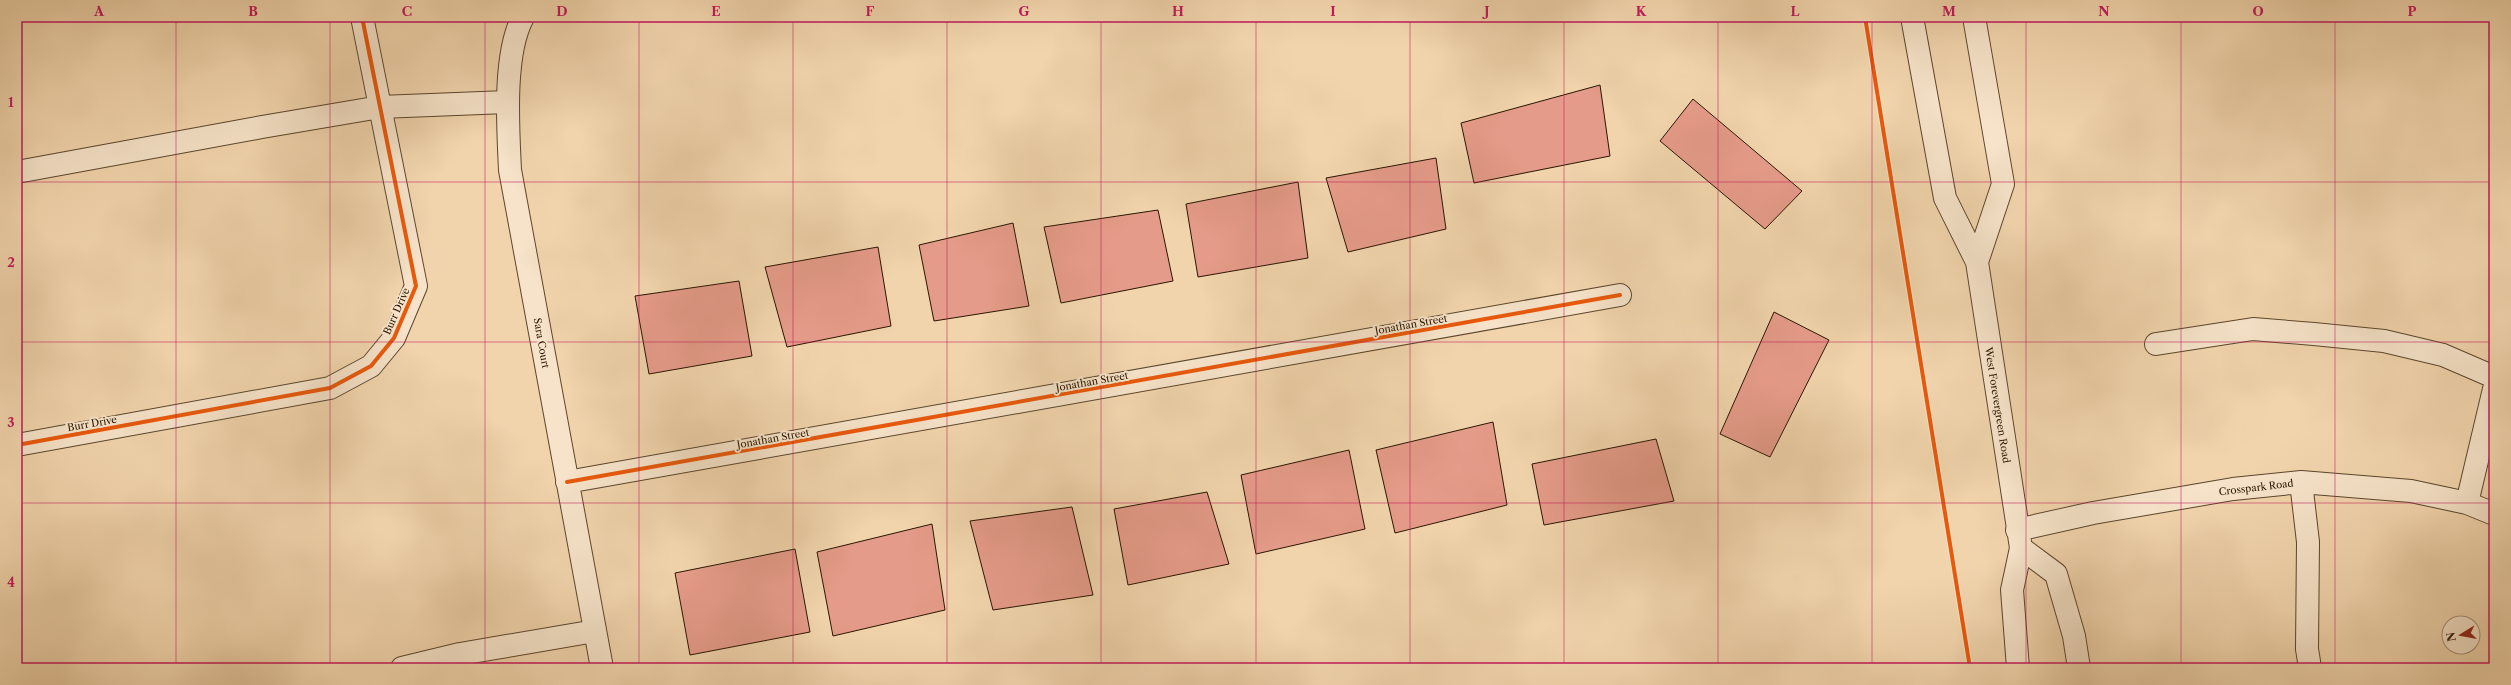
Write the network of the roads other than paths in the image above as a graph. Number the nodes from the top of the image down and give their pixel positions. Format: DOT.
graph roads {
  1 [pos="362,17"];
  2 [pos="523,17"];
  3 [pos="1912,17"];
  4 [pos="1974,17"];
  5 [pos="507,102"];
  6 [pos="380,107"];
  7 [pos="17,172"];
  8 [pos="1977,262"];
  9 [pos="1620,295"];
  10 [pos="2156,344"];
  11 [pos="2494,377"];
  12 [pos="2494,389"];
  13 [pos="17,444"];
  14 [pos="567,482"];
  15 [pos="2301,482"];
  16 [pos="2467,503"];
  17 [pos="2494,514"];
  18 [pos="2019,539"];
  19 [pos="595,631"];
  20 [pos="462,661"];
  21 [pos="402,668"];
  22 [pos="602,668"];
  23 [pos="2018,668"];
  24 [pos="2079,668"];
  25 [pos="2310,668"];
  1 -- 6 [label="street, Burr Drive"];
  2 -- 5 [label="street, Sara Court"];
  3 -- 8 [label="street, West Forevergreen Road"];
  4 -- 8 [label="street, West Forevergreen Road"];
  5 -- 6 [label="street"];
  5 -- 14 [label="street, Sara Court"];
  6 -- 7 [label="street"];
  6 -- 13 [label="street, Burr Drive"];
  8 -- 18 [label="street, West Forevergreen Road"];
  9 -- 14 [label="street, Jonathan Street"];
  10 -- 11 [label="street"];
  12 -- 16 [label="street"];
  14 -- 19 [label="street, Sara Court"];
  15 -- 16 [label="street, Crosspark Road"];
  15 -- 18 [label="street, Crosspark Road"];
  15 -- 25 [label="street"];
  16 -- 17 [label="street, Crosspark Road"];
  18 -- 23 [label="street, West Forevergreen Road"];
  18 -- 24 [label="street"];
  19 -- 20 [label="street"];
  19 -- 22 [label="street, Sara Court"];
  20 -- 21 [label="street"];
}
